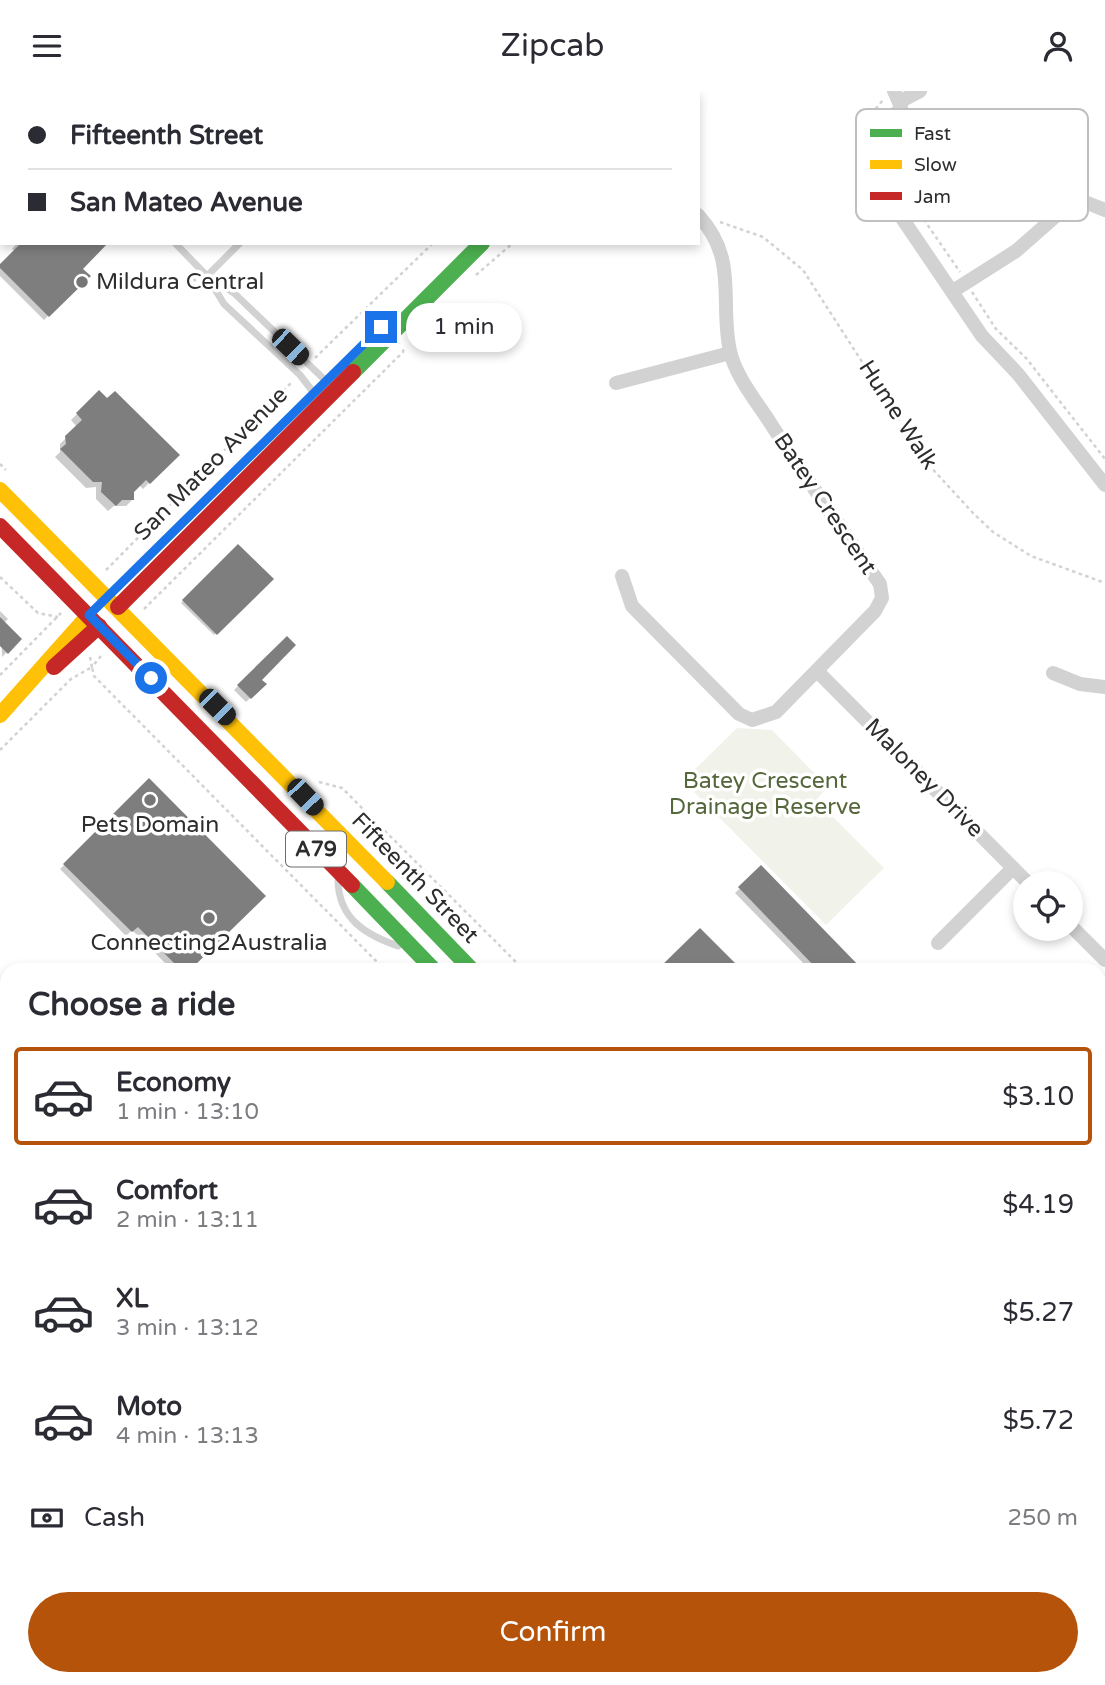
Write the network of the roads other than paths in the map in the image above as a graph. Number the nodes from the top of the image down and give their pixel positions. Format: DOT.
graph roads {
  1 [pos="920,91"];
  2 [pos="894,96"];
  3 [pos="1088,204"];
  4 [pos="1105,210"];
  5 [pos="700,218"];
  6 [pos="905,221"];
  7 [pos="1050,221"];
  8 [pos="178,245"];
  9 [pos="238,245"];
  10 [pos="464,245"];
  11 [pos="480,245"];
  12 [pos="207,276"];
  13 [pos="953,291"];
  14 [pos="730,353"];
  15 [pos="616,383"];
  16 [pos="320,387"];
  17 [pos="1105,485"];
  18 [pos="0,490"];
  19 [pos="0,526"];
  20 [pos="622,576"];
  21 [pos="118,596"];
  22 [pos="94,620"];
  23 [pos="818,672"];
  24 [pos="1053,673"];
  25 [pos="1105,687"];
  26 [pos="0,715"];
  27 [pos="266,757"];
  28 [pos="245,775"];
  29 [pos="1013,868"];
  30 [pos="1016,871"];
  31 [pos="338,872"];
  32 [pos="1083,938"];
  33 [pos="938,943"];
  34 [pos="415,952"];
  35 [pos="1105,960"];
  36 [pos="427,963"];
  37 [pos="465,963"];
  1 -- 2 [label="street"];
  3 -- 4 [label="street"];
  5 -- 14 [label="street, Batey Crescent"];
  6 -- 13 [label="street"];
  7 -- 13 [label="street"];
  8 -- 12 [label="lane"];
  9 -- 12 [label="lane"];
  10 -- 16 [label="main road, San Mateo Avenue"];
  11 -- 21 [label="main road, San Mateo Avenue"];
  12 -- 16 [label="lane"];
  12 -- 16 [label="lane"];
  13 -- 17 [label="street"];
  14 -- 15 [label="street"];
  14 -- 23 [label="street, Batey Crescent"];
  16 -- 21 [label="main road, San Mateo Avenue"];
  18 -- 21 [label="main road, Fifteenth Street / A79"];
  19 -- 22 [label="main road, A79"];
  20 -- 23 [label="street, Batey Crescent"];
  21 -- 22 [label="main road"];
  21 -- 27 [label="main road, Fifteenth Street / A79"];
  22 -- 26 [label="main road"];
  22 -- 28 [label="main road, A79"];
  23 -- 29 [label="street, Maloney Drive"];
  24 -- 25 [label="street"];
  27 -- 28 [label="main road"];
  27 -- 37 [label="main road, Fifteenth Street / A79"];
  28 -- 31 [label="main road, A79"];
  29 -- 30 [label="street, Maloney Drive"];
  29 -- 33 [label="street"];
  31 -- 34 [label="main road, A79"];
  31 -- 34 [label="lane"];
  32 -- 35 [label="street"];
  34 -- 36 [label="main road, A79"];
}
